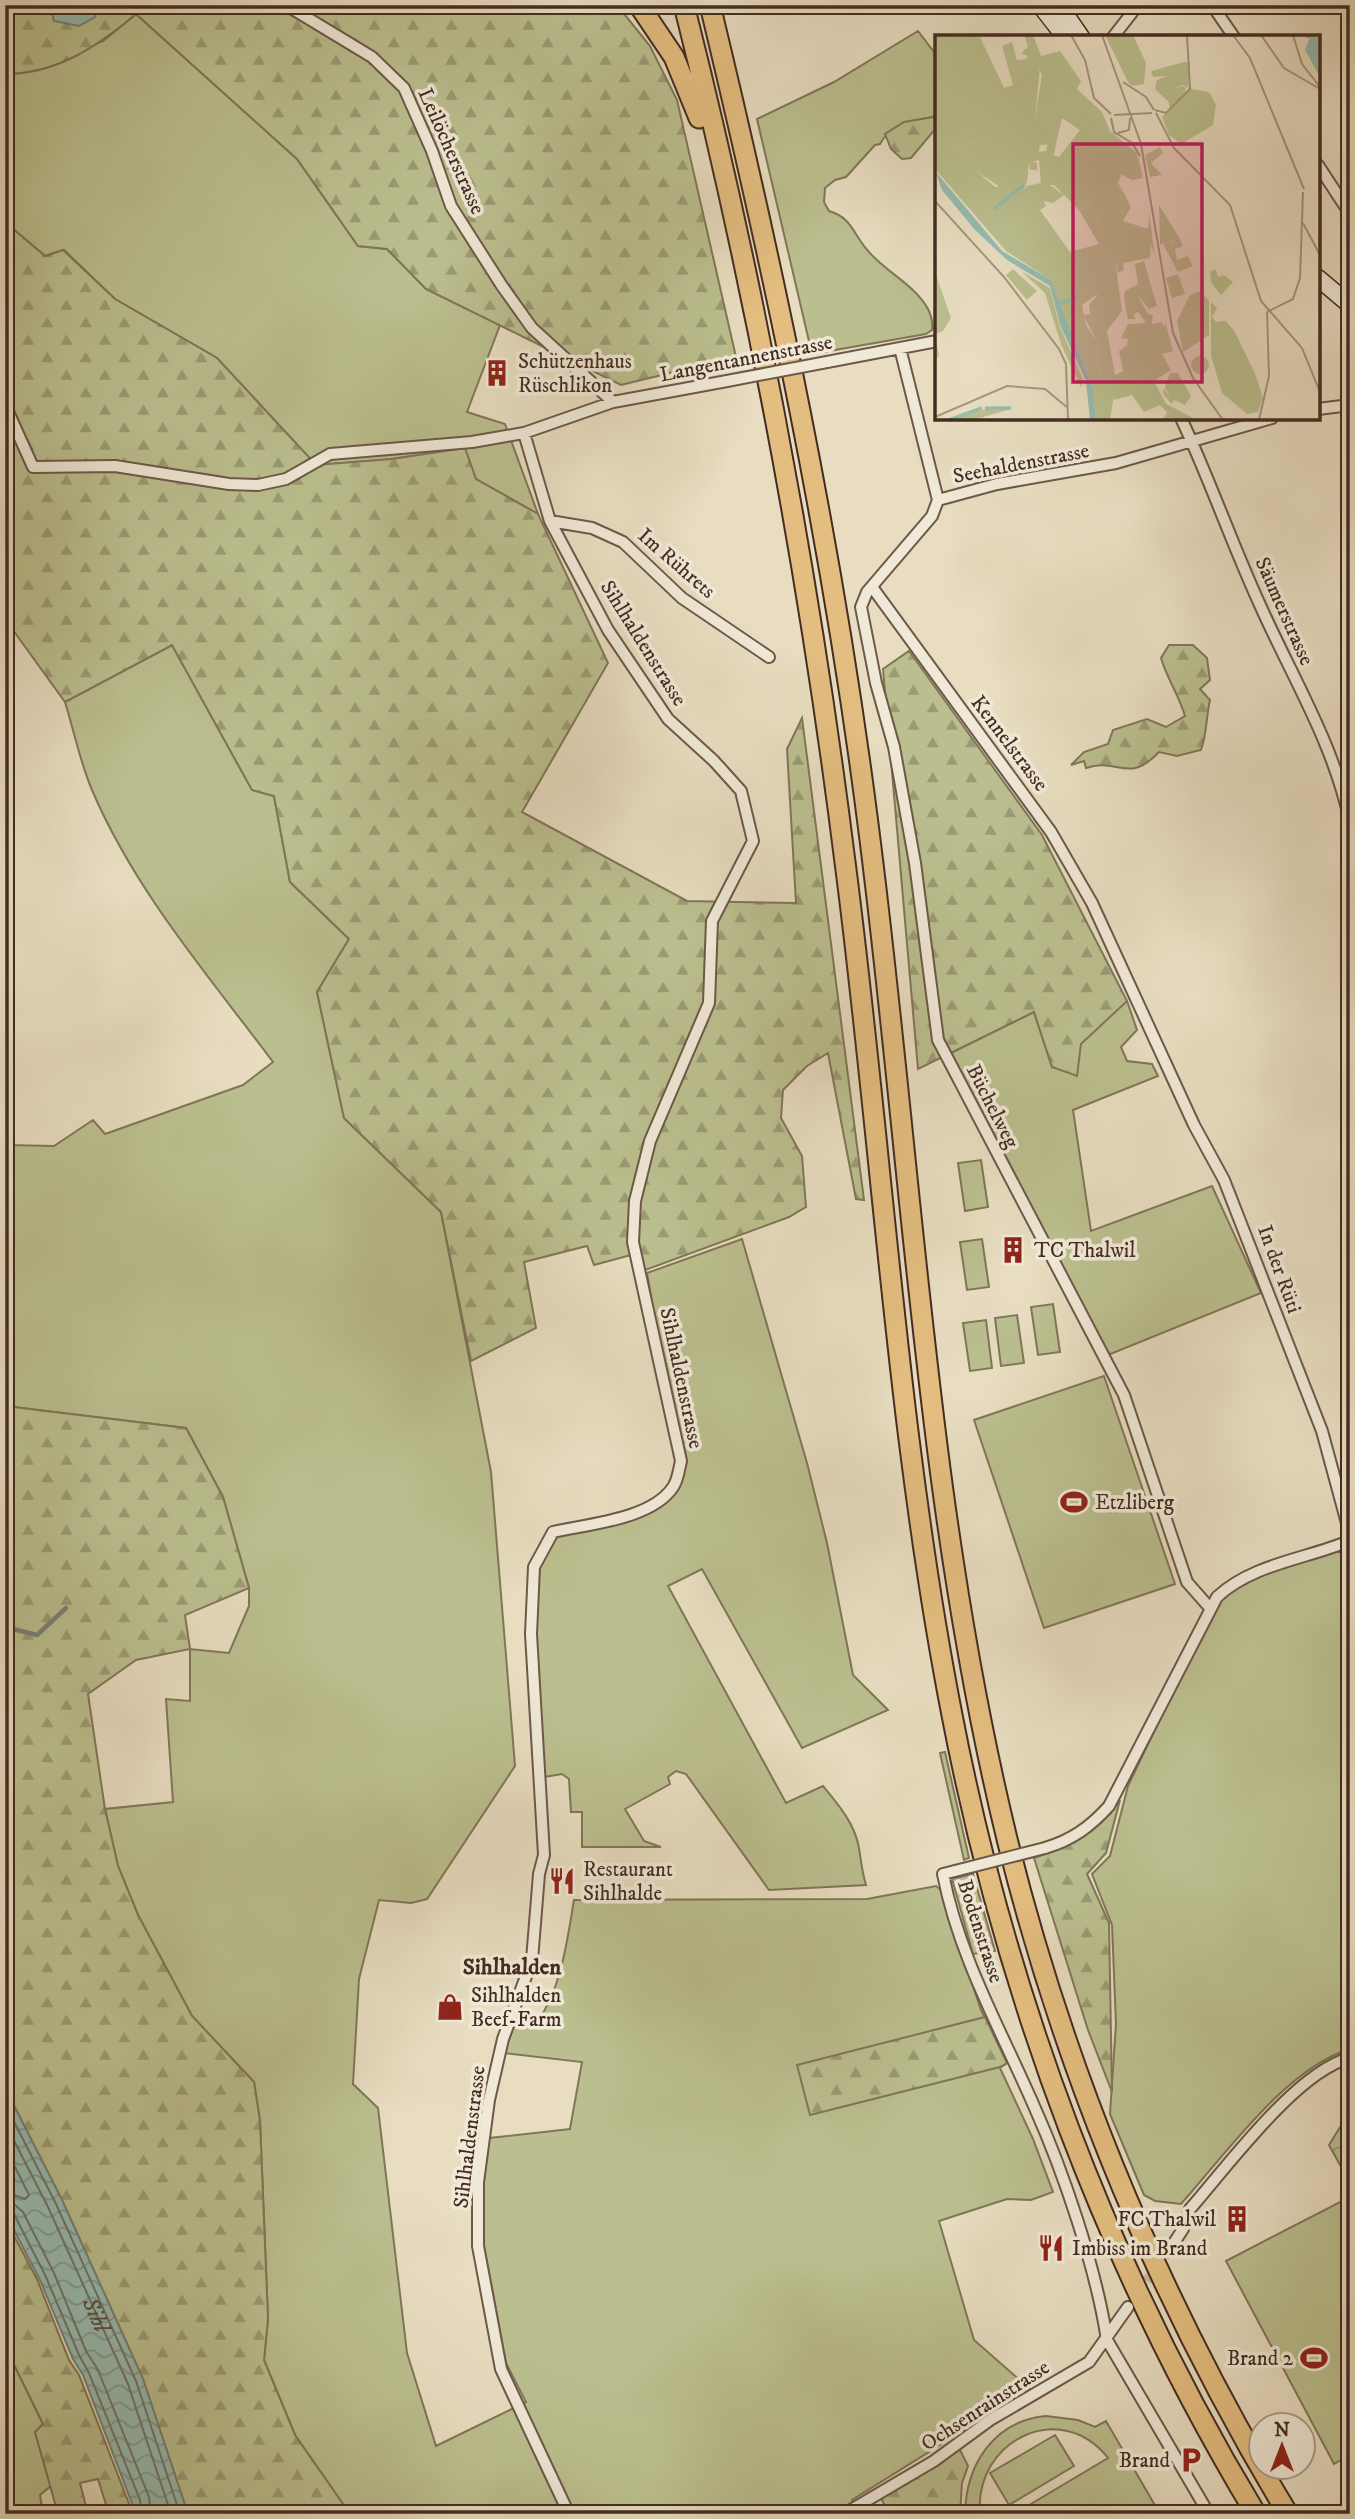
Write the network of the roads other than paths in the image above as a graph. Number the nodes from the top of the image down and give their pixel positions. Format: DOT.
graph roads {
  1 [pos="286,5"];
  2 [pos="639,5"];
  3 [pos="684,5"];
  4 [pos="710,5"];
  5 [pos="1040,5"];
  6 [pos="1059,5"];
  7 [pos="1138,5"];
  8 [pos="1212,5"];
  9 [pos="1063,35"];
  10 [pos="1080,35"];
  11 [pos="1115,35"];
  12 [pos="1233,35"];
  13 [pos="1320,168"];
  14 [pos="727,197"];
  15 [pos="1350,214"];
  16 [pos="1320,280"];
  17 [pos="1350,305"];
  18 [pos="935,341"];
  19 [pos="900,348"];
  20 [pos="613,401"];
  21 [pos="5,405"];
  22 [pos="1350,405"];
  23 [pos="1320,409"];
  24 [pos="1182,420"];
  25 [pos="1265,420"];
  26 [pos="524,433"];
  27 [pos="1192,441"];
  28 [pos="938,500"];
  29 [pos="550,521"];
  30 [pos="872,587"];
  31 [pos="769,657"];
  32 [pos="1350,772"];
  33 [pos="1338,775"];
  34 [pos="1350,822"];
  35 [pos="1145,1022"];
  36 [pos="1349,1541"];
  37 [pos="1209,1607"];
  38 [pos="1350,2058"];
  39 [pos="1170,2249"];
  40 [pos="1128,2306"];
  41 [pos="1107,2340"];
  42 [pos="569,2514"];
  43 [pos="844,2514"];
  44 [pos="1209,2514"];
  45 [pos="1256,2514"];
  46 [pos="1287,2514"];
  1 -- 20 [label="street, Leilöcherstrasse"];
  2 -- 14 [label="highway"];
  3 -- 14 [label="highway"];
  4 -- 46 [label="highway"];
  5 -- 9 [label="main road"];
  6 -- 10 [label="main road"];
  7 -- 11 [label="street"];
  8 -- 12 [label="street"];
  13 -- 15 [label="street"];
  14 -- 45 [label="highway"];
  16 -- 17 [label="main road"];
  18 -- 19 [label="street, Langentannenstrasse"];
  19 -- 20 [label="street, Langentannenstrasse, bridge"];
  19 -- 28 [label="street, Seehaldenstrasse"];
  20 -- 26 [label="street, Langentannenstrasse"];
  21 -- 26 [label="street, Langentannenstrasse"];
  22 -- 23 [label="street"];
  24 -- 27 [label="street, Säumerstrasse"];
  25 -- 27 [label="street, Seehaldenstrasse"];
  26 -- 29 [label="street, Sihlhaldenstrasse"];
  27 -- 28 [label="street, Seehaldenstrasse"];
  27 -- 33 [label="street, Säumerstrasse"];
  28 -- 30 [label="street, Seehaldenstrasse"];
  29 -- 31 [label="street, Im Rührets"];
  29 -- 42 [label="street, Sihlhaldenstrasse"];
  30 -- 35 [label="street, Kennelstrasse"];
  30 -- 37 [label="street, Büchelweg"];
  32 -- 33 [label="street"];
  33 -- 34 [label="street, Säumerstrasse"];
  35 -- 36 [label="street, In der Rüti"];
  36 -- 37 [label="street, Bodenstrasse"];
  37 -- 41 [label="street, Bodenstrasse, bridge"];
  38 -- 39 [label="street"];
  40 -- 41 [label="street, Ochsenrainstrasse"];
  41 -- 43 [label="street, Ochsenrainstrasse"];
  41 -- 44 [label="street, Bodenstrasse"];
}
